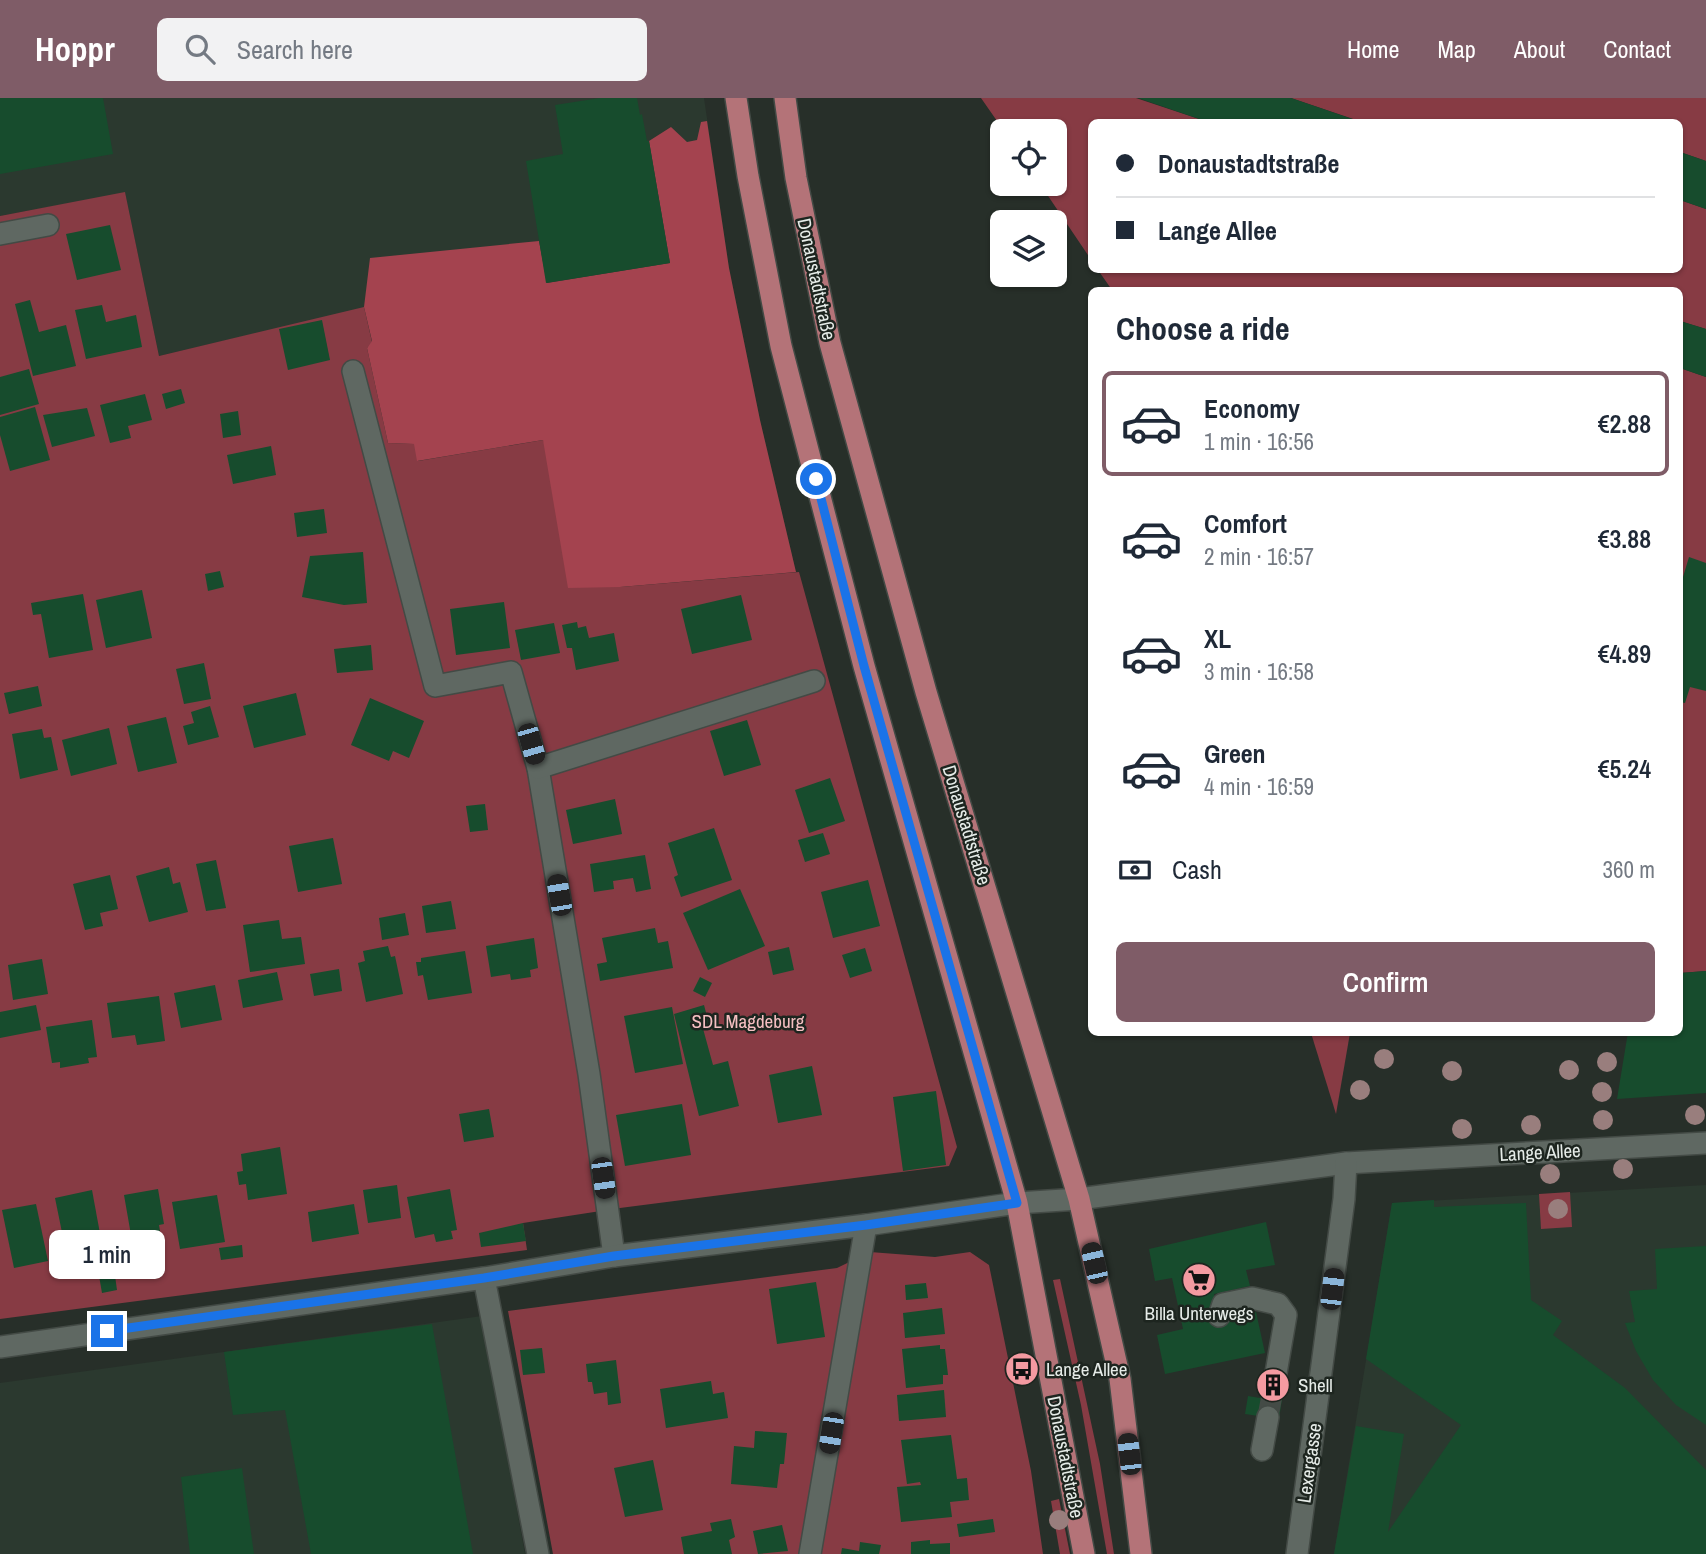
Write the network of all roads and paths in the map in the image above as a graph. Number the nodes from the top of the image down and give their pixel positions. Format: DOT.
graph roads {
  1 [pos="736,98"];
  2 [pos="785,98"];
  3 [pos="48,225"];
  4 [pos="0,234"];
  5 [pos="353,371"];
  6 [pos="814,681"];
  7 [pos="538,768"];
  8 [pos="1706,1143"];
  9 [pos="1346,1163"];
  10 [pos="1079,1199"];
  11 [pos="1017,1203"];
  12 [pos="866,1225"];
  13 [pos="614,1256"];
  14 [pos="484,1278"];
  15 [pos="1219,1316"];
  16 [pos="0,1347"];
  17 [pos="1276,1373"];
  18 [pos="1268,1417"];
  19 [pos="1262,1450"];
  20 [pos="538,1554"];
  21 [pos="810,1554"];
  22 [pos="1084,1554"];
  23 [pos="1141,1554"];
  24 [pos="1297,1554"];
  1 -- 11 [label="main road, Donaustadtstraße"];
  2 -- 10 [label="main road, Donaustadtstraße"];
  3 -- 4 [label="street"];
  5 -- 7 [label="street"];
  6 -- 7 [label="street"];
  7 -- 13 [label="street"];
  8 -- 9 [label="street, Lange Allee"];
  9 -- 10 [label="street, Lange Allee"];
  9 -- 24 [label="street, Lexergasse"];
  10 -- 11 [label="street, Lange Allee"];
  10 -- 23 [label="main road, Donaustadtstraße"];
  11 -- 12 [label="street, Lange Allee"];
  11 -- 22 [label="main road, Donaustadtstraße"];
  12 -- 13 [label="street, Lange Allee"];
  12 -- 21 [label="street"];
  13 -- 14 [label="street, Lange Allee"];
  14 -- 16 [label="street, Lange Allee"];
  14 -- 20 [label="street"];
  15 -- 17 [label="street"];
  18 -- 19 [label="street"];
}
